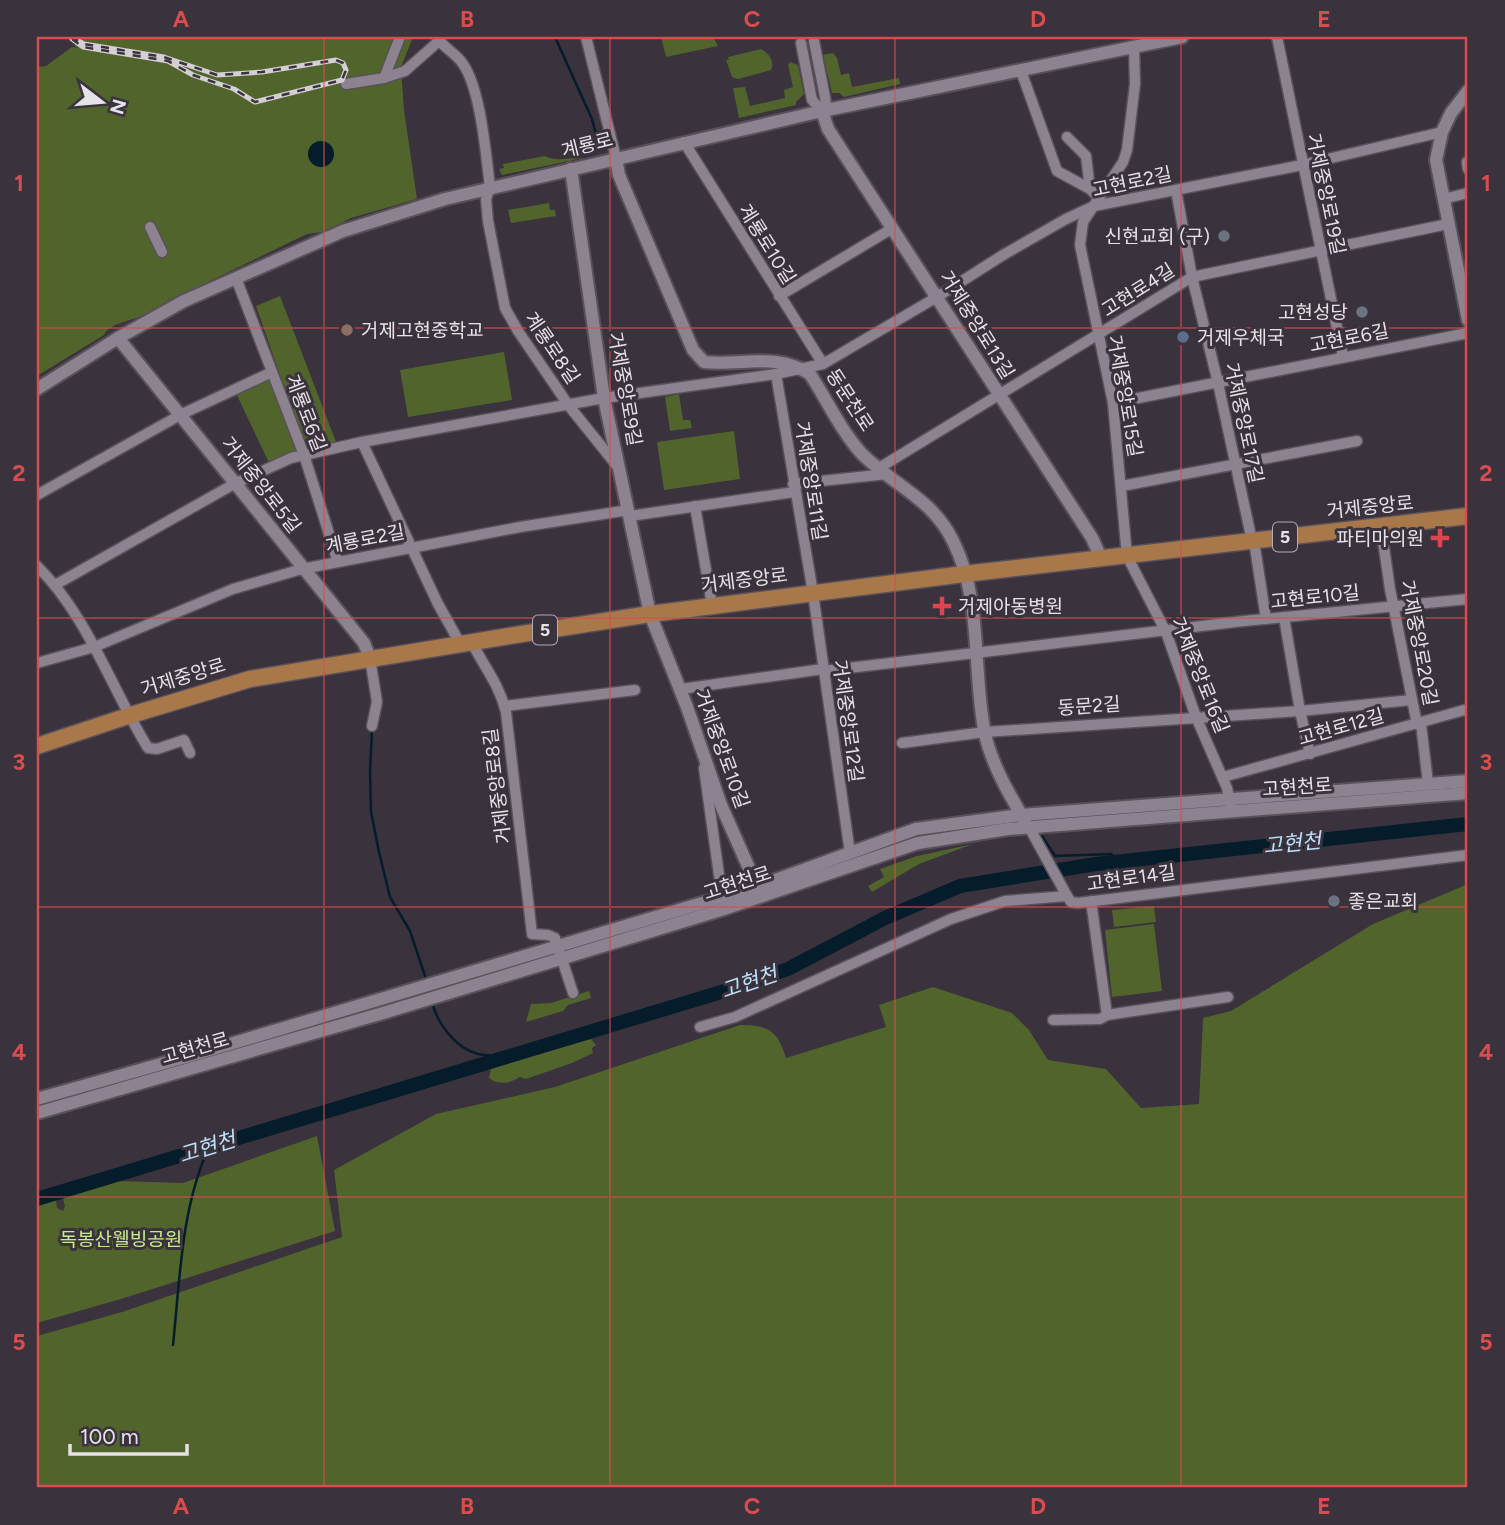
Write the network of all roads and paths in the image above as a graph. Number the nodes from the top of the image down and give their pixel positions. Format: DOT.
graph roads {
  1 [pos="400,37"];
  2 [pos="586,37"];
  3 [pos="1182,37"];
  4 [pos="1277,37"];
  5 [pos="438,39"];
  6 [pos="814,41"];
  7 [pos="1139,42"];
  8 [pos="801,43"];
  9 [pos="1021,71"];
  10 [pos="384,78"];
  11 [pos="346,84"];
  12 [pos="1468,91"];
  13 [pos="822,111"];
  14 [pos="1442,132"];
  15 [pos="1067,137"];
  16 [pos="684,142"];
  17 [pos="616,158"];
  18 [pos="1302,165"];
  19 [pos="571,169"];
  20 [pos="491,187"];
  21 [pos="1090,189"];
  22 [pos="1176,190"];
  23 [pos="1468,193"];
  24 [pos="1443,199"];
  25 [pos="1096,202"];
  26 [pos="1448,224"];
  27 [pos="150,227"];
  28 [pos="893,228"];
  29 [pos="1320,251"];
  30 [pos="162,252"];
  31 [pos="1192,277"];
  32 [pos="236,278"];
  33 [pos="779,296"];
  34 [pos="937,297"];
  35 [pos="1468,320"];
  36 [pos="1468,333"];
  37 [pos="1097,336"];
  38 [pos="118,338"];
  39 [pos="1343,357"];
  40 [pos="823,364"];
  41 [pos="802,369"];
  42 [pos="272,372"];
  43 [pos="776,374"];
  44 [pos="1218,383"];
  45 [pos="37,389"];
  46 [pos="998,394"];
  47 [pos="604,398"];
  48 [pos="1113,404"];
  49 [pos="569,406"];
  50 [pos="182,414"];
  51 [pos="1357,441"];
  52 [pos="362,442"];
  53 [pos="304,455"];
  54 [pos="1235,465"];
  55 [pos="620,470"];
  56 [pos="884,471"];
  57 [pos="234,484"];
  58 [pos="1122,486"];
  59 [pos="794,488"];
  60 [pos="37,495"];
  61 [pos="695,506"];
  62 [pos="630,513"];
  63 [pos="1468,516"];
  64 [pos="1381,527"];
  65 [pos="1253,541"];
  66 [pos="411,548"];
  67 [pos="1127,556"];
  68 [pos="1101,558"];
  69 [pos="338,562"];
  70 [pos="37,566"];
  71 [pos="302,569"];
  72 [pos="964,574"];
  73 [pos="55,585"];
  74 [pos="813,593"];
  75 [pos="1468,599"];
  76 [pos="712,606"];
  77 [pos="1394,607"];
  78 [pos="650,614"];
  79 [pos="1284,617"];
  80 [pos="1266,619"];
  81 [pos="1166,632"];
  82 [pos="466,644"];
  83 [pos="94,647"];
  84 [pos="976,652"];
  85 [pos="370,658"];
  86 [pos="37,663"];
  87 [pos="823,670"];
  88 [pos="681,689"];
  89 [pos="635,690"];
  90 [pos="1412,700"];
  91 [pos="505,706"];
  92 [pos="1468,709"];
  93 [pos="1300,711"];
  94 [pos="131,715"];
  95 [pos="1196,717"];
  96 [pos="1419,724"];
  97 [pos="372,726"];
  98 [pos="985,732"];
  99 [pos="902,743"];
  100 [pos="37,746"];
  101 [pos="190,753"];
  102 [pos="1310,754"];
  103 [pos="703,757"];
  104 [pos="1223,777"];
  105 [pos="1468,781"];
  106 [pos="1427,783"];
  107 [pos="1468,793"];
  108 [pos="1230,805"];
  109 [pos="1021,815"];
  110 [pos="1031,831"];
  111 [pos="850,853"];
  112 [pos="1468,855"];
  113 [pos="757,892"];
  114 [pos="1067,895"];
  115 [pos="722,897"];
  116 [pos="1091,901"];
  117 [pos="559,952"];
  118 [pos="429,992"];
  119 [pos="573,993"];
  120 [pos="1228,997"];
  121 [pos="1107,1015"];
  122 [pos="1053,1020"];
  123 [pos="699,1027"];
  124 [pos="37,1099"];
  125 [pos="37,1113"];
  1 -- 10 [label="street"];
  2 -- 17 [label="street"];
  3 -- 7 [label="street, 계룡로"];
  4 -- 18 [label="street, 거제중앙로19길"];
  5 -- 10 [label="street"];
  5 -- 20 [label="street, 계룡로8길"];
  6 -- 13 [label="street"];
  7 -- 9 [label="street, 계룡로"];
  7 -- 25 [label="street, 거제중앙로15길"];
  8 -- 13 [label="street"];
  9 -- 13 [label="street, 계룡로"];
  9 -- 21 [label="street"];
  10 -- 11 [label="street"];
  12 -- 14 [label="street"];
  13 -- 16 [label="street, 계룡로"];
  13 -- 28 [label="street, 거제중앙로13길"];
  14 -- 18 [label="street, 고현로2길"];
  14 -- 24 [label="street"];
  15 -- 21 [label="street"];
  16 -- 17 [label="street, 계룡로"];
  16 -- 33 [label="street, 계룡로10길"];
  17 -- 19 [label="street, 계룡로"];
  17 -- 41 [label="street, 동문천로"];
  18 -- 22 [label="street, 고현로2길"];
  18 -- 29 [label="street, 거제중앙로19길"];
  19 -- 20 [label="street, 계룡로"];
  19 -- 47 [label="street, 거제중앙로9길"];
  20 -- 32 [label="street, 계룡로"];
  20 -- 49 [label="street, 계룡로8길"];
  21 -- 25 [label="street"];
  22 -- 25 [label="street, 고현로2길"];
  22 -- 31 [label="street, 거제중앙로17길"];
  23 -- 24 [label="street"];
  24 -- 26 [label="street"];
  25 -- 34 [label="street, 고현로2길"];
  25 -- 37 [label="street, 거제중앙로15길"];
  26 -- 29 [label="street, 고현로4길"];
  26 -- 35 [label="street"];
  27 -- 30 [label="street"];
  28 -- 33 [label="street"];
  28 -- 34 [label="street, 거제중앙로13길"];
  29 -- 31 [label="street, 고현로4길"];
  29 -- 39 [label="street, 거제중앙로19길"];
  31 -- 37 [label="street, 고현로4길"];
  31 -- 44 [label="street, 거제중앙로17길"];
  32 -- 38 [label="street, 계룡로"];
  32 -- 42 [label="street, 계룡로6길"];
  33 -- 40 [label="street, 계룡로10길"];
  34 -- 40 [label="street, 고현로2길"];
  34 -- 46 [label="street, 거제중앙로13길"];
  36 -- 39 [label="street, 고현로6길"];
  37 -- 46 [label="street, 고현로4길"];
  37 -- 48 [label="street, 거제중앙로15길"];
  38 -- 45 [label="street, 계룡로"];
  38 -- 50 [label="street, 거제중앙로5길"];
  39 -- 44 [label="street, 고현로6길"];
  40 -- 41 [label="street, 고현로2길"];
  41 -- 43 [label="street, 고현로2길"];
  41 -- 56 [label="street, 동문천로"];
  42 -- 50 [label="street"];
  42 -- 53 [label="street, 계룡로6길"];
  43 -- 47 [label="street, 고현로2길"];
  43 -- 59 [label="street, 거제중앙로11길"];
  44 -- 48 [label="street, 고현로6길"];
  44 -- 54 [label="street, 거제중앙로17길"];
  46 -- 56 [label="street, 고현로4길"];
  46 -- 68 [label="street, 거제중앙로13길"];
  47 -- 49 [label="street, 고현로2길"];
  47 -- 55 [label="street, 거제중앙로9길"];
  48 -- 58 [label="street, 거제중앙로15길"];
  49 -- 52 [label="street, 고현로2길"];
  49 -- 55 [label="street, 계룡로8길"];
  50 -- 57 [label="street, 거제중앙로5길"];
  50 -- 60 [label="street"];
  51 -- 54 [label="street"];
  52 -- 53 [label="street, 고현로2길"];
  52 -- 66 [label="street, 거제중앙로8길"];
  53 -- 57 [label="street, 고현로2길"];
  53 -- 69 [label="street, 계룡로6길"];
  54 -- 58 [label="street"];
  54 -- 65 [label="street, 거제중앙로17길"];
  55 -- 62 [label="street, 거제중앙로9길"];
  56 -- 59 [label="street, 계룡로2길"];
  56 -- 72 [label="street, 동문천로"];
  57 -- 71 [label="street, 거제중앙로5길"];
  57 -- 73 [label="street, 고현로2길"];
  58 -- 67 [label="street, 거제중앙로15길"];
  59 -- 61 [label="street, 계룡로2길"];
  59 -- 74 [label="street, 거제중앙로11길"];
  61 -- 62 [label="street, 계룡로2길"];
  61 -- 76 [label="street"];
  62 -- 66 [label="street, 계룡로2길"];
  62 -- 78 [label="street, 거제중앙로9길"];
  63 -- 64 [label="main road, 거제중앙로 / 5"];
  64 -- 65 [label="main road, 거제중앙로 / 5"];
  64 -- 77 [label="street, 거제중앙로20길"];
  65 -- 67 [label="main road, 거제중앙로 / 5"];
  65 -- 80 [label="street, 거제중앙로17길"];
  66 -- 69 [label="street, 계룡로2길"];
  66 -- 82 [label="street, 거제중앙로8길"];
  67 -- 68 [label="main road, 거제중앙로 / 5"];
  67 -- 81 [label="street, 거제중앙로16길"];
  68 -- 72 [label="main road, 거제중앙로 / 5"];
  69 -- 71 [label="street, 계룡로2길"];
  70 -- 73 [label="street"];
  71 -- 83 [label="street, 계룡로2길"];
  71 -- 85 [label="street, 거제중앙로5길"];
  72 -- 74 [label="main road, 거제중앙로 / 5"];
  72 -- 84 [label="street, 동문천로"];
  73 -- 83 [label="street"];
  74 -- 76 [label="main road, 거제중앙로 / 5"];
  74 -- 87 [label="street, 거제중앙로12길"];
  75 -- 77 [label="street, 고현로10길"];
  76 -- 78 [label="main road, 거제중앙로 / 5"];
  77 -- 79 [label="street, 고현로10길"];
  77 -- 90 [label="street, 거제중앙로20길"];
  78 -- 82 [label="main road, 거제중앙로 / 5"];
  78 -- 88 [label="street, 거제중앙로10길"];
  79 -- 80 [label="street, 고현로10길"];
  79 -- 93 [label="street"];
  80 -- 81 [label="street, 고현로10길"];
  81 -- 84 [label="street, 고현로10길"];
  81 -- 95 [label="street, 거제중앙로16길"];
  82 -- 85 [label="main road, 거제중앙로 / 5"];
  82 -- 91 [label="street, 거제중앙로8길"];
  83 -- 86 [label="street, 계룡로2길"];
  83 -- 94 [label="street"];
  84 -- 87 [label="street"];
  84 -- 98 [label="street, 동문천로"];
  85 -- 94 [label="main road, 거제중앙로 / 5"];
  85 -- 97 [label="street"];
  87 -- 88 [label="street"];
  87 -- 111 [label="street, 거제중앙로12길"];
  88 -- 103 [label="street, 거제중앙로10길"];
  89 -- 91 [label="street"];
  90 -- 93 [label="street, 동문2길"];
  90 -- 96 [label="street, 거제중앙로20길"];
  91 -- 117 [label="street, 거제중앙로8길"];
  92 -- 96 [label="street, 고현로12길"];
  93 -- 95 [label="street, 동문2길"];
  93 -- 102 [label="street"];
  94 -- 100 [label="main road, 거제중앙로 / 5"];
  94 -- 101 [label="street"];
  95 -- 98 [label="street, 동문2길"];
  95 -- 104 [label="street, 거제중앙로16길"];
  96 -- 102 [label="street, 고현로12길"];
  96 -- 106 [label="street, 거제중앙로20길"];
  98 -- 99 [label="street"];
  98 -- 109 [label="street, 동문천로"];
  102 -- 104 [label="street, 고현로12길"];
  103 -- 113 [label="street, 거제중앙로10길"];
  103 -- 115 [label="street"];
  104 -- 108 [label="street, 거제중앙로16길"];
  105 -- 106 [label="street, 고현천로"];
  106 -- 108 [label="street, 고현천로"];
  107 -- 108 [label="street, 고현천로"];
  108 -- 109 [label="street, 고현천로"];
  108 -- 110 [label="street, 고현천로"];
  109 -- 110 [label="street, 동문천로"];
  109 -- 111 [label="street, 고현천로"];
  110 -- 113 [label="street, 고현천로"];
  110 -- 114 [label="street"];
  111 -- 113 [label="street, 고현천로"];
  112 -- 116 [label="street, 고현로14길"];
  113 -- 115 [label="street, 고현천로"];
  113 -- 117 [label="street, 고현천로"];
  114 -- 116 [label="street, 고현로14길"];
  114 -- 123 [label="street, 고현로14길"];
  115 -- 117 [label="street, 고현천로"];
  116 -- 121 [label="street"];
  117 -- 118 [label="street, 고현천로"];
  117 -- 119 [label="street"];
  118 -- 124 [label="street, 고현천로"];
  118 -- 125 [label="street, 고현천로"];
  120 -- 121 [label="street"];
  121 -- 122 [label="street"];
}
